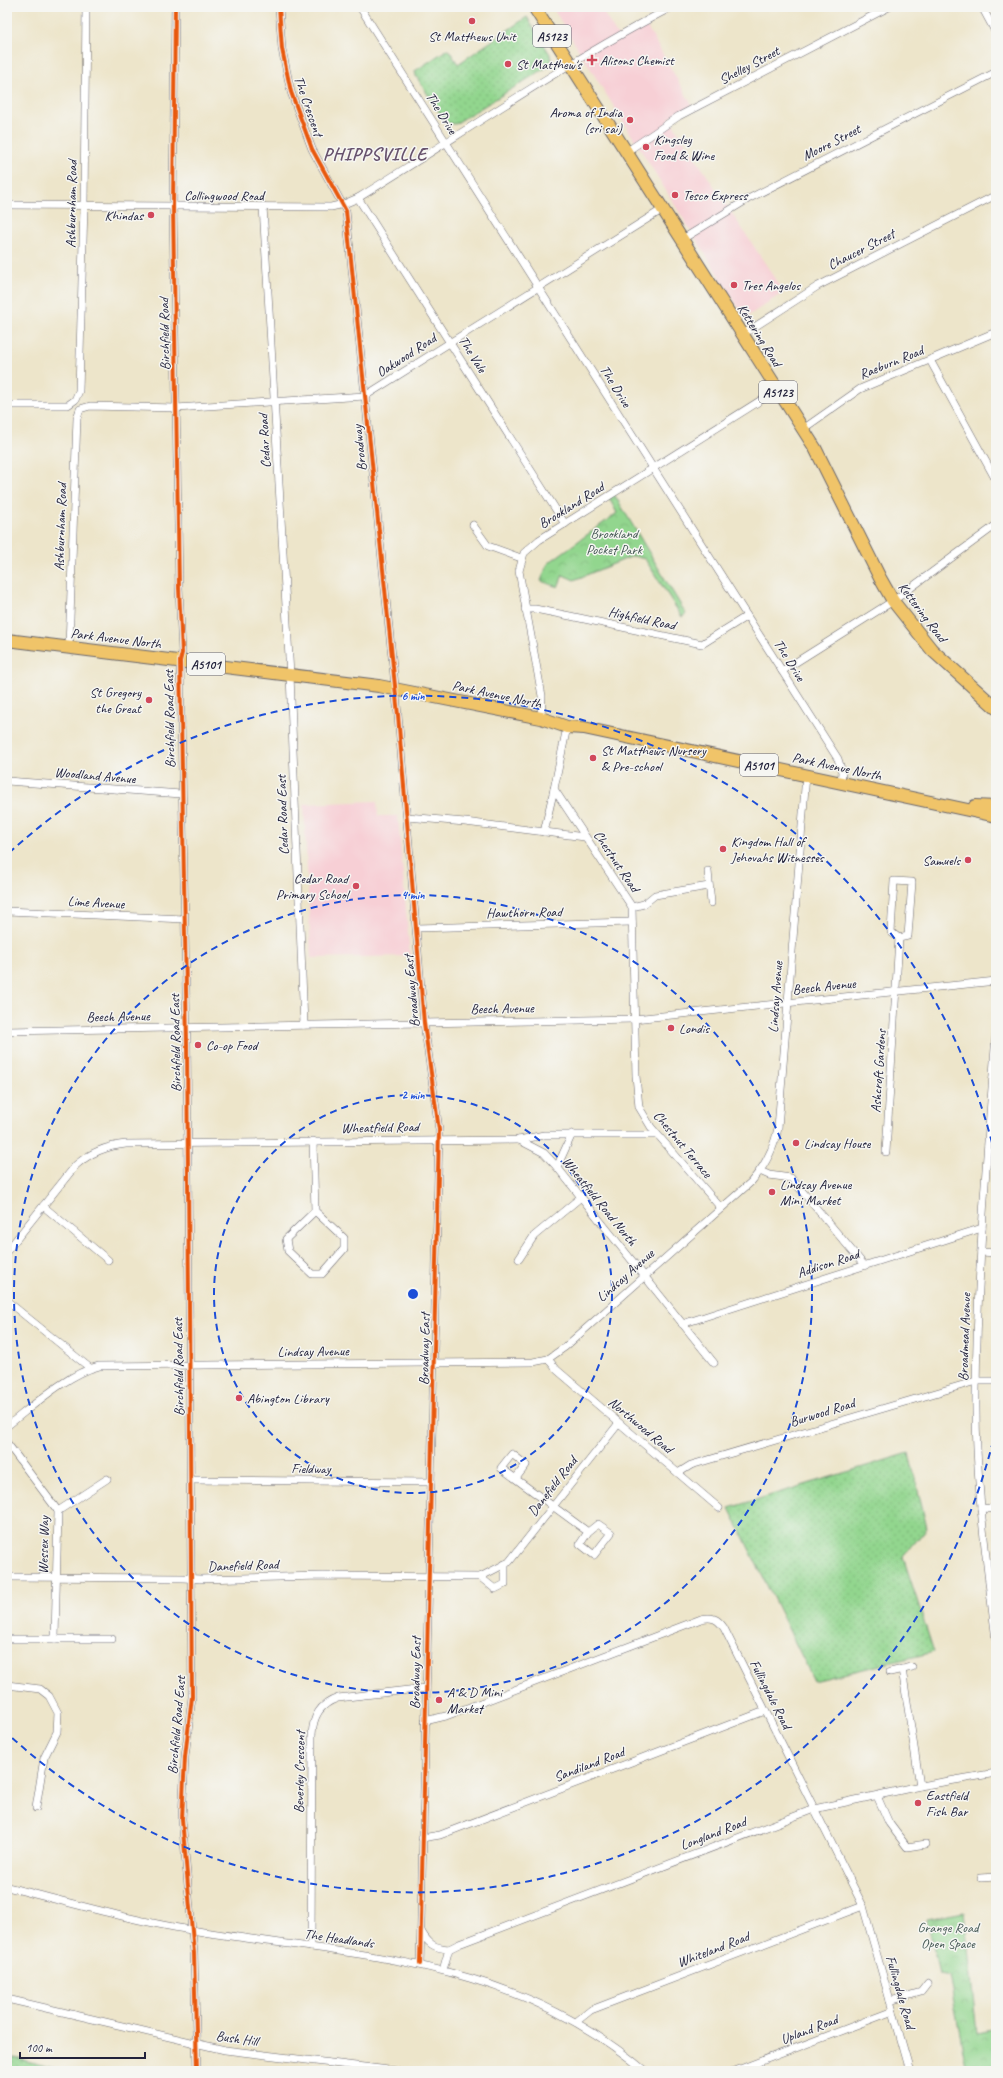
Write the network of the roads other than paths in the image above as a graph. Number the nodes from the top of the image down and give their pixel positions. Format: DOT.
graph roads {
  1 [pos="86,7"];
  2 [pos="175,7"];
  3 [pos="278,7"];
  4 [pos="360,7"];
  5 [pos="534,7"];
  6 [pos="672,7"];
  7 [pos="889,7"];
  8 [pos="982,7"];
  9 [pos="996,33"];
  10 [pos="570,65"];
  11 [pos="996,72"];
  12 [pos="446,143"];
  13 [pos="626,152"];
  14 [pos="996,195"];
  15 [pos="358,198"];
  16 [pos="344,204"];
  17 [pos="7,205"];
  18 [pos="84,205"];
  19 [pos="173,206"];
  20 [pos="263,206"];
  21 [pos="663,209"];
  22 [pos="682,240"];
  23 [pos="538,287"];
  24 [pos="996,332"];
  25 [pos="742,335"];
  26 [pos="450,342"];
  27 [pos="930,360"];
  28 [pos="777,390"];
  29 [pos="365,396"];
  30 [pos="274,402"];
  31 [pos="7,405"];
  32 [pos="176,408"];
  33 [pos="80,409"];
  34 [pos="803,429"];
  35 [pos="653,469"];
  36 [pos="996,480"];
  37 [pos="565,524"];
  38 [pos="473,525"];
  39 [pos="996,525"];
  40 [pos="522,558"];
  41 [pos="893,601"];
  42 [pos="525,609"];
  43 [pos="747,616"];
  44 [pos="7,640"];
  45 [pos="69,648"];
  46 [pos="180,661"];
  47 [pos="782,671"];
  48 [pos="290,675"];
  49 [pos="395,689"];
  50 [pos="996,708"];
  51 [pos="541,718"];
  52 [pos="567,727"];
  53 [pos="806,775"];
  54 [pos="7,781"];
  55 [pos="841,782"];
  56 [pos="554,788"];
  57 [pos="181,794"];
  58 [pos="950,806"];
  59 [pos="996,807"];
  60 [pos="996,816"];
  61 [pos="407,817"];
  62 [pos="544,832"];
  63 [pos="585,837"];
  64 [pos="708,871"];
  65 [pos="709,886"];
  66 [pos="711,903"];
  67 [pos="632,907"];
  68 [pos="7,911"];
  69 [pos="184,919"];
  70 [pos="632,922"];
  71 [pos="417,928"];
  72 [pos="900,938"];
  73 [pos="996,981"];
  74 [pos="896,991"];
  75 [pos="787,1003"];
  76 [pos="634,1018"];
  77 [pos="424,1023"];
  78 [pos="304,1025"];
  79 [pos="186,1028"];
  80 [pos="7,1031"];
  81 [pos="996,1035"];
  82 [pos="572,1134"];
  83 [pos="657,1135"];
  84 [pos="440,1140"];
  85 [pos="519,1140"];
  86 [pos="313,1141"];
  87 [pos="187,1143"];
  88 [pos="886,1152"];
  89 [pos="557,1167"];
  90 [pos="760,1171"];
  91 [pos="581,1197"];
  92 [pos="43,1206"];
  93 [pos="721,1208"];
  94 [pos="315,1211"];
  95 [pos="982,1228"];
  96 [pos="7,1251"];
  97 [pos="981,1252"];
  98 [pos="996,1253"];
  99 [pos="519,1259"];
  100 [pos="108,1260"];
  101 [pos="864,1265"];
  102 [pos="644,1276"];
  103 [pos="7,1301"];
  104 [pos="682,1324"];
  105 [pos="548,1359"];
  106 [pos="434,1363"];
  107 [pos="714,1363"];
  108 [pos="189,1366"];
  109 [pos="90,1368"];
  110 [pos="976,1381"];
  111 [pos="996,1381"];
  112 [pos="619,1423"];
  113 [pos="7,1426"];
  114 [pos="7,1443"];
  115 [pos="678,1473"];
  116 [pos="516,1478"];
  117 [pos="107,1479"];
  118 [pos="191,1480"];
  119 [pos="431,1482"];
  120 [pos="552,1507"];
  121 [pos="719,1508"];
  122 [pos="981,1508"];
  123 [pos="996,1509"];
  124 [pos="58,1511"];
  125 [pos="588,1532"];
  126 [pos="505,1564"];
  127 [pos="7,1577"];
  128 [pos="429,1577"];
  129 [pos="480,1577"];
  130 [pos="56,1578"];
  131 [pos="191,1578"];
  132 [pos="7,1639"];
  133 [pos="55,1639"];
  134 [pos="112,1639"];
  135 [pos="996,1640"];
  136 [pos="912,1667"];
  137 [pos="902,1669"];
  138 [pos="890,1672"];
  139 [pos="7,1685"];
  140 [pos="426,1688"];
  141 [pos="766,1711"];
  142 [pos="425,1721"];
  143 [pos="996,1773"];
  144 [pos="920,1786"];
  145 [pos="877,1796"];
  146 [pos="36,1808"];
  147 [pos="814,1809"];
  148 [pos="422,1838"];
  149 [pos="926,1844"];
  150 [pos="996,1877"];
  151 [pos="981,1878"];
  152 [pos="7,1887"];
  153 [pos="863,1906"];
  154 [pos="192,1930"];
  155 [pos="420,1931"];
  156 [pos="311,1947"];
  157 [pos="449,1949"];
  158 [pos="420,1964"];
  159 [pos="443,1970"];
  160 [pos="928,1983"];
  161 [pos="7,2000"];
  162 [pos="890,2001"];
  163 [pos="893,2011"];
  164 [pos="576,2022"];
  165 [pos="196,2044"];
  166 [pos="197,2071"];
  167 [pos="397,2071"];
  168 [pos="645,2071"];
  169 [pos="735,2071"];
  170 [pos="910,2071"];
  1 -- 18 [label="street, Ashburnham Road"];
  2 -- 19 [label="street, Birchfield Road"];
  3 -- 16 [label="street, The Crescent"];
  4 -- 12 [label="street, The Drive"];
  5 -- 10 [label="main road, Kettering Road / A5123"];
  6 -- 10 [label="street, Collingwood Road"];
  7 -- 13 [label="street, Shelley Street"];
  8 -- 9 [label="street"];
  10 -- 12 [label="street, Collingwood Road"];
  10 -- 13 [label="main road, Kettering Road / A5123"];
  11 -- 22 [label="street, Moore Street"];
  12 -- 15 [label="street, Collingwood Road"];
  12 -- 23 [label="street, The Drive"];
  13 -- 21 [label="main road, Kettering Road / A5123"];
  14 -- 25 [label="street, Chaucer Street"];
  15 -- 16 [label="street, Collingwood Road"];
  15 -- 26 [label="street, The Vale"];
  16 -- 20 [label="street, Collingwood Road"];
  16 -- 29 [label="street, Broadway"];
  17 -- 18 [label="street, Collingwood Road"];
  18 -- 19 [label="street, Collingwood Road"];
  18 -- 31 [label="street, Ashburnham Road"];
  19 -- 20 [label="street, Collingwood Road"];
  19 -- 32 [label="street, Birchfield Road"];
  20 -- 30 [label="street, Cedar Road"];
  21 -- 22 [label="main road, Kettering Road / A5123"];
  21 -- 23 [label="street, Oakwood Road"];
  22 -- 25 [label="main road, Kettering Road / A5123"];
  23 -- 26 [label="street, Oakwood Road"];
  23 -- 35 [label="street, The Drive"];
  24 -- 27 [label="street, Raeburn Road"];
  25 -- 28 [label="main road, Kettering Road / A5123"];
  26 -- 29 [label="street, Oakwood Road"];
  26 -- 37 [label="street, The Vale"];
  27 -- 34 [label="street, Raeburn Road"];
  27 -- 36 [label="street"];
  28 -- 34 [label="main road, Kettering Road / A5123"];
  28 -- 35 [label="street, Brookland Road"];
  29 -- 30 [label="street, Oakwood Road"];
  29 -- 49 [label="street, Broadway"];
  30 -- 32 [label="street, Oakwood Road"];
  30 -- 48 [label="street, Cedar Road"];
  32 -- 33 [label="street, Oakwood Road"];
  32 -- 46 [label="street, Birchfield Road"];
  33 -- 45 [label="street, Ashburnham Road"];
  34 -- 41 [label="main road, Kettering Road / A5123"];
  35 -- 37 [label="street, Brookland Road"];
  35 -- 43 [label="street, The Drive"];
  37 -- 40 [label="street, Brookland Road"];
  38 -- 40 [label="street"];
  39 -- 41 [label="street"];
  40 -- 42 [label="street"];
  41 -- 47 [label="street"];
  41 -- 50 [label="main road, Kettering Road / A5123"];
  42 -- 43 [label="street, Highfield Road"];
  42 -- 51 [label="street"];
  43 -- 47 [label="street, The Drive"];
  44 -- 45 [label="main road, Park Avenue North / A5101"];
  45 -- 46 [label="main road, Park Avenue North / A5101"];
  46 -- 48 [label="main road, Park Avenue North / A5101"];
  46 -- 57 [label="street, Birchfield Road East"];
  47 -- 55 [label="street, The Drive"];
  48 -- 49 [label="main road, Park Avenue North / A5101"];
  48 -- 78 [label="street, Cedar Road East"];
  49 -- 51 [label="main road, Park Avenue North / A5101"];
  49 -- 61 [label="street, Broadway East"];
  51 -- 52 [label="main road, Park Avenue North / A5101"];
  52 -- 53 [label="main road, Park Avenue North / A5101"];
  52 -- 56 [label="street"];
  53 -- 55 [label="main road, Park Avenue North / A5101"];
  53 -- 75 [label="street, Lindsay Avenue"];
  54 -- 57 [label="street, Woodland Avenue"];
  55 -- 58 [label="main road, Park Avenue North / A5101"];
  56 -- 62 [label="street"];
  56 -- 63 [label="street, Chestnut Road"];
  57 -- 69 [label="street, Birchfield Road East"];
  58 -- 59 [label="main road, Park Avenue North / A5101"];
  58 -- 60 [label="main road, Park Avenue North / A5101"];
  61 -- 62 [label="street"];
  61 -- 71 [label="street, Broadway East"];
  62 -- 63 [label="street"];
  63 -- 67 [label="street, Chestnut Road"];
  64 -- 65 [label="street"];
  65 -- 66 [label="street"];
  65 -- 67 [label="street"];
  67 -- 70 [label="street, Chestnut Road"];
  68 -- 69 [label="street, Lime Avenue"];
  69 -- 79 [label="street, Birchfield Road East"];
  70 -- 71 [label="street, Hawthorn Road"];
  70 -- 76 [label="street, Chestnut Road"];
  71 -- 77 [label="street, Broadway East"];
  72 -- 72 [label="street"];
  72 -- 74 [label="street, Ashcroft Gardens"];
  73 -- 74 [label="street, Beech Avenue"];
  74 -- 75 [label="street, Beech Avenue"];
  74 -- 88 [label="street, Ashcroft Gardens"];
  75 -- 76 [label="street, Beech Avenue"];
  75 -- 90 [label="street, Lindsay Avenue"];
  76 -- 77 [label="street, Beech Avenue"];
  76 -- 83 [label="street, Chestnut Terrace"];
  77 -- 78 [label="street, Beech Avenue"];
  77 -- 84 [label="street, Broadway East"];
  78 -- 79 [label="street, Beech Avenue"];
  79 -- 80 [label="street, Beech Avenue"];
  79 -- 87 [label="street, Birchfield Road East"];
  81 -- 95 [label="street, Broadmead Avenue"];
  82 -- 83 [label="street, Wheatfield Road"];
  82 -- 85 [label="street, Wheatfield Road"];
  82 -- 89 [label="street"];
  83 -- 93 [label="street, Chestnut Terrace"];
  84 -- 85 [label="street, Wheatfield Road"];
  84 -- 86 [label="street, Wheatfield Road"];
  84 -- 106 [label="street, Broadway East"];
  85 -- 89 [label="street, Wheatfield Road North"];
  86 -- 87 [label="street, Wheatfield Road"];
  86 -- 94 [label="street"];
  87 -- 92 [label="street, Wheatfield Road"];
  87 -- 108 [label="street, Birchfield Road East"];
  89 -- 91 [label="street, Wheatfield Road North"];
  90 -- 93 [label="street, Lindsay Avenue"];
  90 -- 101 [label="street"];
  91 -- 99 [label="street"];
  91 -- 102 [label="street, Wheatfield Road North"];
  92 -- 96 [label="street, Wheatfield Road"];
  92 -- 100 [label="street"];
  93 -- 102 [label="street, Lindsay Avenue"];
  94 -- 94 [label="street"];
  95 -- 97 [label="street, Broadmead Avenue"];
  95 -- 101 [label="street, Addison Road"];
  97 -- 98 [label="street"];
  97 -- 110 [label="street, Broadmead Avenue"];
  101 -- 104 [label="street, Addison Road"];
  102 -- 104 [label="street, Wheatfield Road North"];
  102 -- 105 [label="street, Lindsay Avenue"];
  103 -- 109 [label="street"];
  104 -- 107 [label="street, Wheatfield Road North"];
  105 -- 106 [label="street, Lindsay Avenue"];
  105 -- 112 [label="street, Northwood Road"];
  106 -- 108 [label="street, Lindsay Avenue"];
  106 -- 119 [label="street, Broadway East"];
  108 -- 109 [label="street, Lindsay Avenue"];
  108 -- 118 [label="street, Birchfield Road East"];
  109 -- 113 [label="street"];
  110 -- 111 [label="street, Burwood Road"];
  110 -- 115 [label="street, Burwood Road"];
  110 -- 122 [label="street, Broadmead Avenue"];
  112 -- 115 [label="street, Northwood Road"];
  112 -- 120 [label="street, Danefield Road"];
  114 -- 124 [label="street, Wessex Way"];
  115 -- 121 [label="street, Northwood Road"];
  116 -- 120 [label="street"];
  117 -- 124 [label="street"];
  118 -- 119 [label="street, Fieldway"];
  118 -- 131 [label="street, Birchfield Road East"];
  119 -- 128 [label="street, Broadway East"];
  120 -- 125 [label="street"];
  120 -- 126 [label="street, Danefield Road"];
  122 -- 123 [label="street"];
  122 -- 135 [label="street, Broadmead Avenue"];
  124 -- 130 [label="street, Wessex Way"];
  125 -- 125 [label="street"];
  126 -- 129 [label="street, Danefield Road"];
  126 -- 129 [label="street"];
  127 -- 130 [label="street, Danefield Road"];
  128 -- 129 [label="street, Danefield Road"];
  128 -- 131 [label="street, Danefield Road"];
  128 -- 140 [label="street, Broadway East"];
  130 -- 131 [label="street, Danefield Road"];
  130 -- 133 [label="street, Wessex Way"];
  131 -- 154 [label="street, Birchfield Road East"];
  132 -- 133 [label="street"];
  133 -- 134 [label="street"];
  136 -- 137 [label="street"];
  137 -- 138 [label="street"];
  137 -- 144 [label="street"];
  139 -- 146 [label="street"];
  140 -- 142 [label="street, Broadway East"];
  140 -- 156 [label="street, Beverley Crescent"];
  141 -- 142 [label="street, Fullingdale Road"];
  141 -- 147 [label="street, Fullingdale Road"];
  141 -- 148 [label="street, Sandiland Road"];
  142 -- 148 [label="street, Broadway East"];
  143 -- 144 [label="street, Longland Road"];
  144 -- 145 [label="street, Longland Road"];
  145 -- 147 [label="street, Longland Road"];
  145 -- 149 [label="street"];
  147 -- 153 [label="street, Fullingdale Road"];
  147 -- 157 [label="street, Longland Road"];
  148 -- 155 [label="street, Broadway East"];
  150 -- 151 [label="street"];
  152 -- 154 [label="street, The Headlands"];
  153 -- 162 [label="street, Fullingdale Road"];
  153 -- 164 [label="street, Whiteland Road"];
  154 -- 156 [label="street, The Headlands"];
  154 -- 165 [label="street, Birchfield Road East"];
  155 -- 157 [label="street"];
  155 -- 158 [label="street, Broadway East"];
  156 -- 158 [label="street, The Headlands"];
  157 -- 159 [label="street"];
  158 -- 159 [label="street, The Headlands"];
  159 -- 164 [label="street, The Headlands"];
  160 -- 162 [label="street"];
  161 -- 165 [label="street, Bush Hill"];
  162 -- 163 [label="street, Fullingdale Road"];
  163 -- 169 [label="street, Upland Road"];
  163 -- 170 [label="street, Fullingdale Road"];
  164 -- 168 [label="street, The Headlands"];
  165 -- 166 [label="street, Birchfield Road East"];
  165 -- 167 [label="street, Bush Hill"];
}
